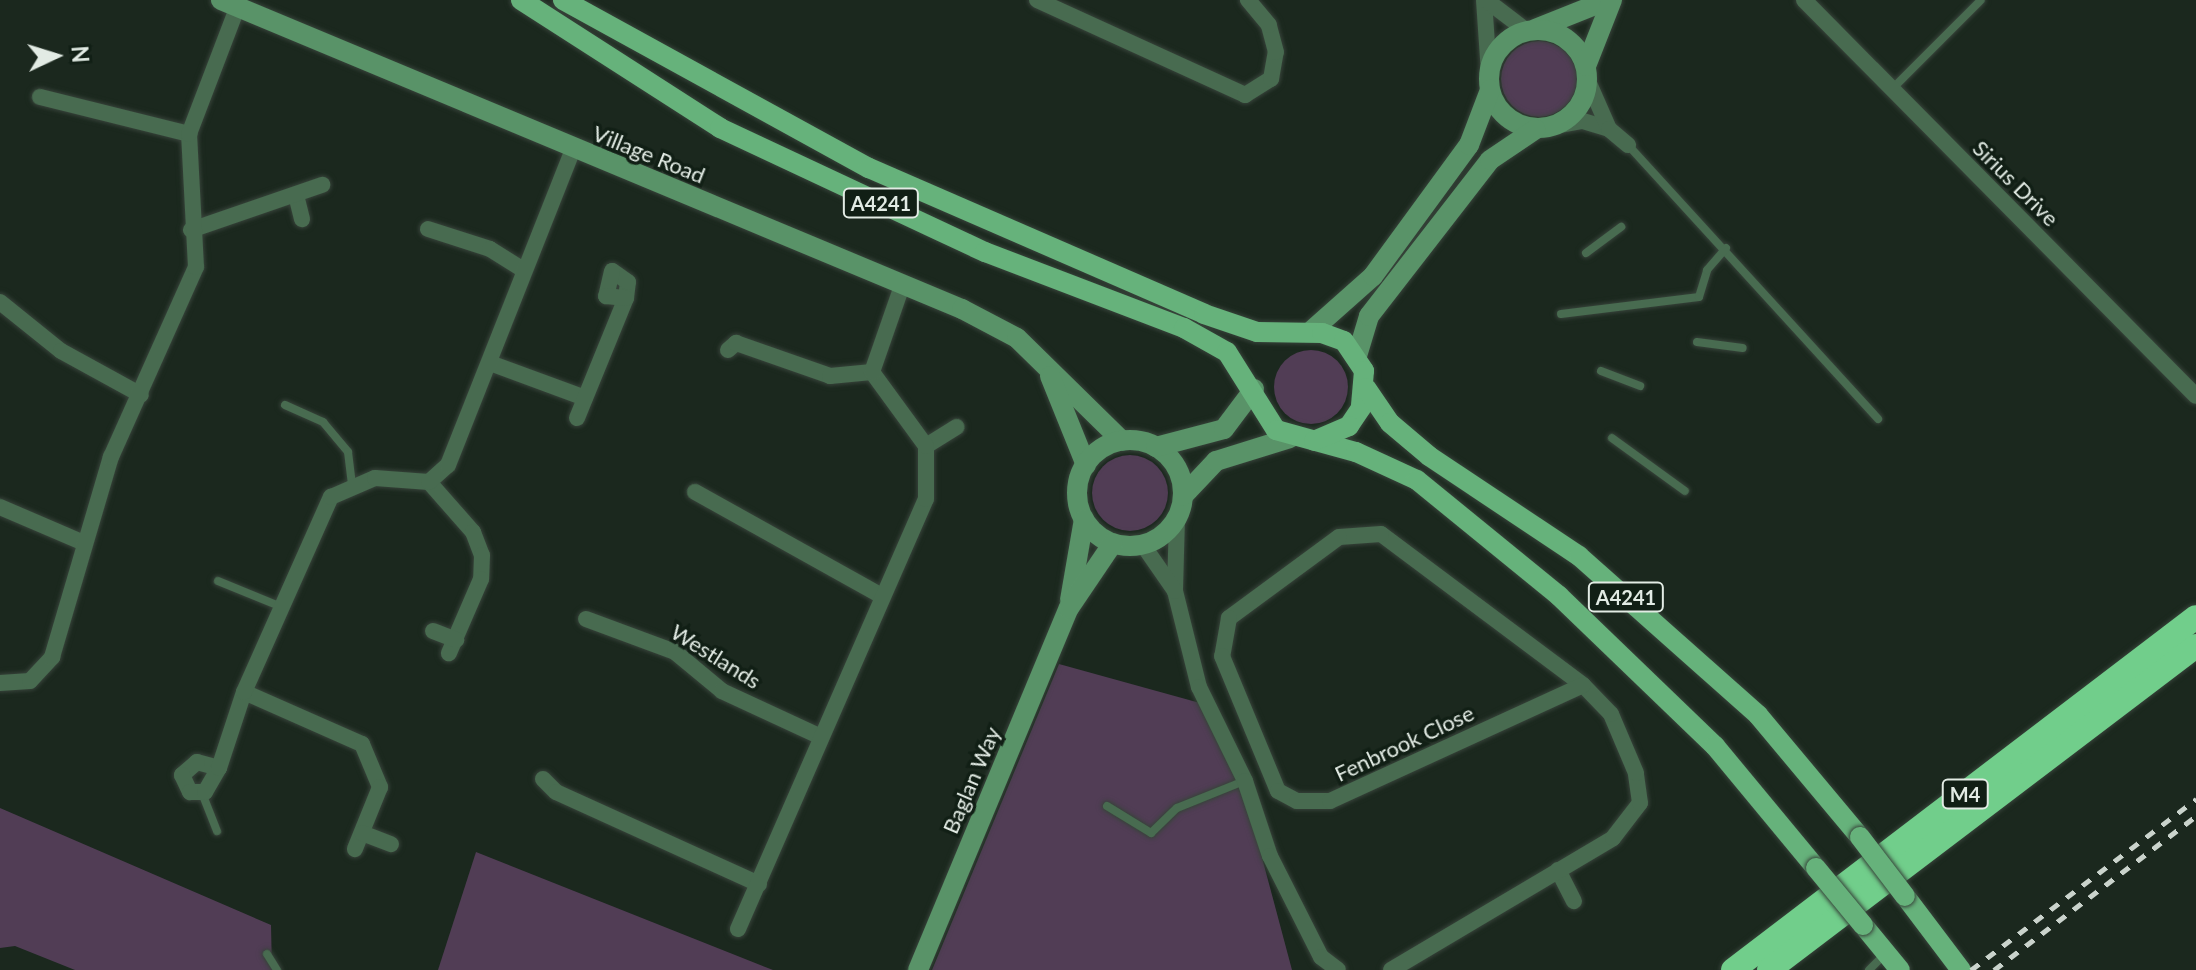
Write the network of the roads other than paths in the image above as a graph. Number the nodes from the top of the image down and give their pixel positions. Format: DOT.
graph roads {
  1 [pos="521,0"];
  2 [pos="563,0"];
  3 [pos="1037,0"];
  4 [pos="1248,0"];
  5 [pos="1485,0"];
  6 [pos="1610,0"];
  7 [pos="1804,0"];
  8 [pos="1981,0"];
  9 [pos="229,3"];
  10 [pos="1529,30"];
  11 [pos="1587,74"];
  12 [pos="1489,82"];
  13 [pos="1892,89"];
  14 [pos="40,97"];
  15 [pos="1545,127"];
  16 [pos="1609,129"];
  17 [pos="189,134"];
  18 [pos="1628,145"];
  19 [pos="573,150"];
  20 [pos="322,185"];
  21 [pos="296,195"];
  22 [pos="302,219"];
  23 [pos="1621,227"];
  24 [pos="428,229"];
  25 [pos="191,230"];
  26 [pos="1726,248"];
  27 [pos="1586,253"];
  28 [pos="524,270"];
  29 [pos="903,283"];
  30 [pos="626,298"];
  31 [pos="0,302"];
  32 [pos="1561,314"];
  33 [pos="1310,332"];
  34 [pos="1697,342"];
  35 [pos="1743,348"];
  36 [pos="728,350"];
  37 [pos="1357,356"];
  38 [pos="490,363"];
  39 [pos="1048,369"];
  40 [pos="1601,371"];
  41 [pos="872,372"];
  42 [pos="1640,386"];
  43 [pos="1366,388"];
  44 [pos="1254,389"];
  45 [pos="141,395"];
  46 [pos="2196,396"];
  47 [pos="585,398"];
  48 [pos="285,405"];
  49 [pos="577,418"];
  50 [pos="1878,419"];
  51 [pos="957,427"];
  52 [pos="1612,438"];
  53 [pos="1300,440"];
  54 [pos="1122,441"];
  55 [pos="926,446"];
  56 [pos="1156,447"];
  57 [pos="1086,465"];
  58 [pos="429,482"];
  59 [pos="352,483"];
  60 [pos="1685,491"];
  61 [pos="695,492"];
  62 [pos="1183,496"];
  63 [pos="0,507"];
  64 [pos="1177,518"];
  65 [pos="1084,519"];
  66 [pos="84,543"];
  67 [pos="1113,543"];
  68 [pos="1143,545"];
  69 [pos="218,581"];
  70 [pos="1175,591"];
  71 [pos="882,596"];
  72 [pos="1069,608"];
  73 [pos="285,609"];
  74 [pos="2196,617"];
  75 [pos="586,619"];
  76 [pos="433,631"];
  77 [pos="2196,646"];
  78 [pos="0,683"];
  79 [pos="1583,685"];
  80 [pos="244,692"];
  81 [pos="821,737"];
  82 [pos="219,768"];
  83 [pos="543,779"];
  84 [pos="1245,781"];
  85 [pos="202,792"];
  86 [pos="1107,806"];
  87 [pos="217,831"];
  88 [pos="391,844"];
  89 [pos="1558,870"];
  90 [pos="759,884"];
  91 [pos="1574,901"];
  92 [pos="738,929"];
  93 [pos="267,954"];
  94 [pos="1894,963"];
  95 [pos="277,970"];
  96 [pos="918,970"];
  97 [pos="1338,970"];
  98 [pos="1391,970"];
  99 [pos="1733,970"];
  100 [pos="1769,970"];
  101 [pos="1869,970"];
  102 [pos="1961,970"];
  1 -- 44 [label="main road, A4241"];
  2 -- 33 [label="main road, A4241"];
  3 -- 4 [label="street"];
  5 -- 10 [label="street"];
  5 -- 12 [label="street"];
  6 -- 10 [label="street"];
  6 -- 11 [label="street"];
  7 -- 13 [label="street, Sirius Drive"];
  8 -- 13 [label="lane"];
  9 -- 17 [label="street"];
  9 -- 19 [label="street, Village Road"];
  10 -- 11 [label="street"];
  10 -- 12 [label="street"];
  11 -- 15 [label="street"];
  11 -- 16 [label="street"];
  12 -- 15 [label="street"];
  12 -- 33 [label="street"];
  13 -- 46 [label="street, Sirius Drive"];
  14 -- 17 [label="street"];
  15 -- 16 [label="street"];
  15 -- 37 [label="street"];
  16 -- 18 [label="street"];
  17 -- 25 [label="street"];
  18 -- 26 [label="lane"];
  19 -- 28 [label="street"];
  19 -- 29 [label="street, Village Road"];
  20 -- 21 [label="street"];
  21 -- 22 [label="street"];
  21 -- 25 [label="street"];
  23 -- 27 [label="lane"];
  24 -- 28 [label="street"];
  25 -- 45 [label="street"];
  26 -- 32 [label="lane"];
  26 -- 50 [label="lane"];
  28 -- 38 [label="street"];
  29 -- 39 [label="street, Village Road"];
  29 -- 41 [label="street"];
  30 -- 47 [label="street"];
  31 -- 45 [label="street"];
  33 -- 37 [label="main road, A4241"];
  34 -- 35 [label="lane"];
  36 -- 41 [label="street"];
  37 -- 43 [label="main road, A4241"];
  38 -- 47 [label="street"];
  38 -- 58 [label="street"];
  39 -- 54 [label="street, Village Road"];
  39 -- 57 [label="street, Village Road"];
  40 -- 42 [label="lane"];
  41 -- 55 [label="street"];
  43 -- 53 [label="main road"];
  43 -- 102 [label="main road, A4241, bridge"];
  44 -- 53 [label="main road, A4241"];
  44 -- 56 [label="street"];
  45 -- 66 [label="street"];
  47 -- 49 [label="street"];
  48 -- 59 [label="lane"];
  51 -- 55 [label="street"];
  52 -- 60 [label="lane"];
  53 -- 62 [label="street"];
  53 -- 94 [label="main road, A4241, bridge"];
  54 -- 56 [label="street"];
  54 -- 57 [label="street"];
  55 -- 71 [label="street"];
  56 -- 62 [label="street"];
  57 -- 65 [label="street"];
  58 -- 59 [label="street"];
  58 -- 76 [label="street"];
  59 -- 73 [label="street"];
  61 -- 71 [label="street"];
  62 -- 64 [label="street"];
  63 -- 66 [label="street"];
  64 -- 68 [label="street"];
  64 -- 70 [label="street"];
  65 -- 67 [label="street"];
  65 -- 72 [label="street, Baglan Way"];
  66 -- 78 [label="street"];
  67 -- 68 [label="street"];
  67 -- 72 [label="street, Baglan Way"];
  68 -- 70 [label="street"];
  69 -- 73 [label="lane"];
  70 -- 84 [label="street"];
  71 -- 81 [label="street"];
  72 -- 96 [label="street, Baglan Way"];
  73 -- 80 [label="street"];
  74 -- 99 [label="highway, M4"];
  75 -- 81 [label="street, Westlands"];
  77 -- 100 [label="highway, M4"];
  79 -- 79 [label="street, Fenbrook Close"];
  79 -- 89 [label="street, Fenbrook Close"];
  80 -- 82 [label="street"];
  80 -- 88 [label="street"];
  81 -- 90 [label="street"];
  82 -- 85 [label="street"];
  82 -- 85 [label="street"];
  83 -- 90 [label="street"];
  84 -- 86 [label="lane"];
  84 -- 97 [label="street"];
  85 -- 87 [label="lane"];
  89 -- 91 [label="street"];
  89 -- 98 [label="street, Fenbrook Close"];
  90 -- 92 [label="street"];
  93 -- 95 [label="lane"];
  94 -- 101 [label="lane"];
}
